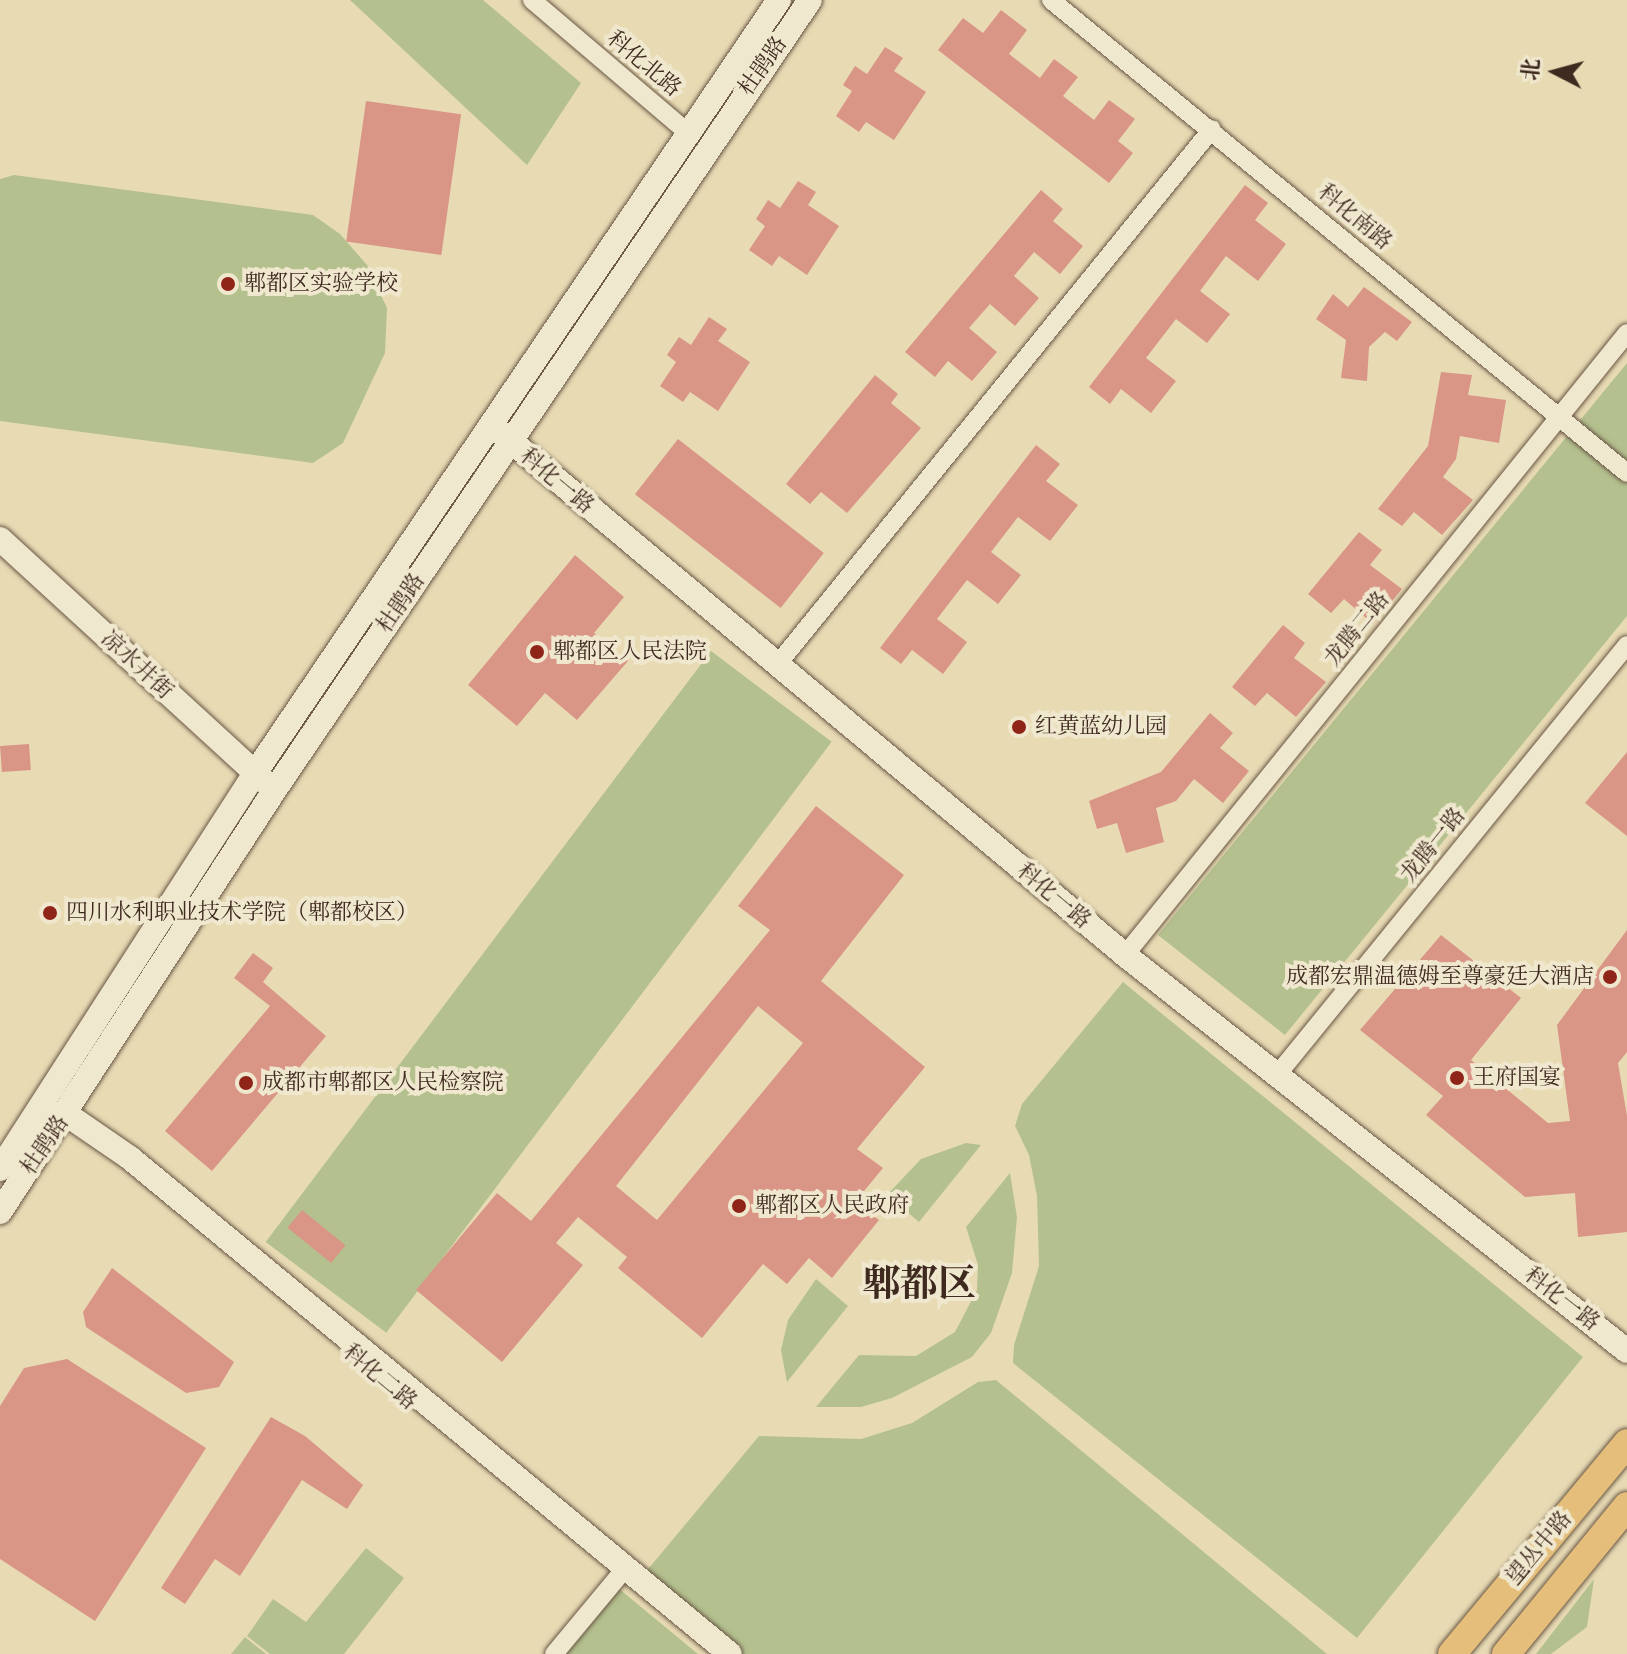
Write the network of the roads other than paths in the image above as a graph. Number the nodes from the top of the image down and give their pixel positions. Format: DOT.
graph roads {
  1 [pos="532,0"];
  2 [pos="779,0"];
  3 [pos="810,0"];
  4 [pos="1051,0"];
  5 [pos="1212,129"];
  6 [pos="687,132"];
  7 [pos="1627,333"];
  8 [pos="1558,417"];
  9 [pos="502,435"];
  10 [pos="1627,473"];
  11 [pos="0,539"];
  12 [pos="1627,645"];
  13 [pos="777,665"];
  14 [pos="255,773"];
  15 [pos="274,791"];
  16 [pos="1125,955"];
  17 [pos="1277,1075"];
  18 [pos="54,1118"];
  19 [pos="0,1169"];
  20 [pos="0,1212"];
  21 [pos="1627,1351"];
  22 [pos="1627,1443"];
  23 [pos="1627,1506"];
  24 [pos="618,1577"];
  25 [pos="554,1654"];
  26 [pos="709,1654"];
  27 [pos="730,1654"];
  28 [pos="1452,1654"];
  29 [pos="1506,1654"];
  1 -- 6 [label="street, 科化北路"];
  2 -- 6 [label="street, 杜鹃路"];
  3 -- 9 [label="street, 杜鹃路"];
  4 -- 5 [label="street, 科化南路"];
  5 -- 8 [label="street, 科化南路"];
  5 -- 13 [label="street"];
  6 -- 9 [label="street, 杜鹃路"];
  7 -- 8 [label="street, 龙腾二路"];
  8 -- 10 [label="street, 科化南路"];
  8 -- 16 [label="street, 龙腾二路"];
  9 -- 13 [label="street, 科化一路"];
  9 -- 14 [label="street, 杜鹃路"];
  9 -- 15 [label="street, 杜鹃路"];
  11 -- 14 [label="street, 凉水井街"];
  12 -- 17 [label="street, 龙腾一路"];
  13 -- 16 [label="street, 科化一路"];
  14 -- 15 [label="street, 凉水井街"];
  14 -- 18 [label="street, 杜鹃路"];
  15 -- 18 [label="street, 杜鹃路"];
  16 -- 17 [label="street, 科化一路"];
  17 -- 21 [label="street, 科化一路"];
  18 -- 19 [label="street, 杜鹃路"];
  18 -- 20 [label="street, 杜鹃路"];
  18 -- 24 [label="street, 科化二路"];
  18 -- 27 [label="street"];
  22 -- 28 [label="main road, 望丛中路"];
  23 -- 29 [label="main road, 望丛中路"];
  24 -- 25 [label="street"];
  24 -- 26 [label="street, 科化二路"];
}
